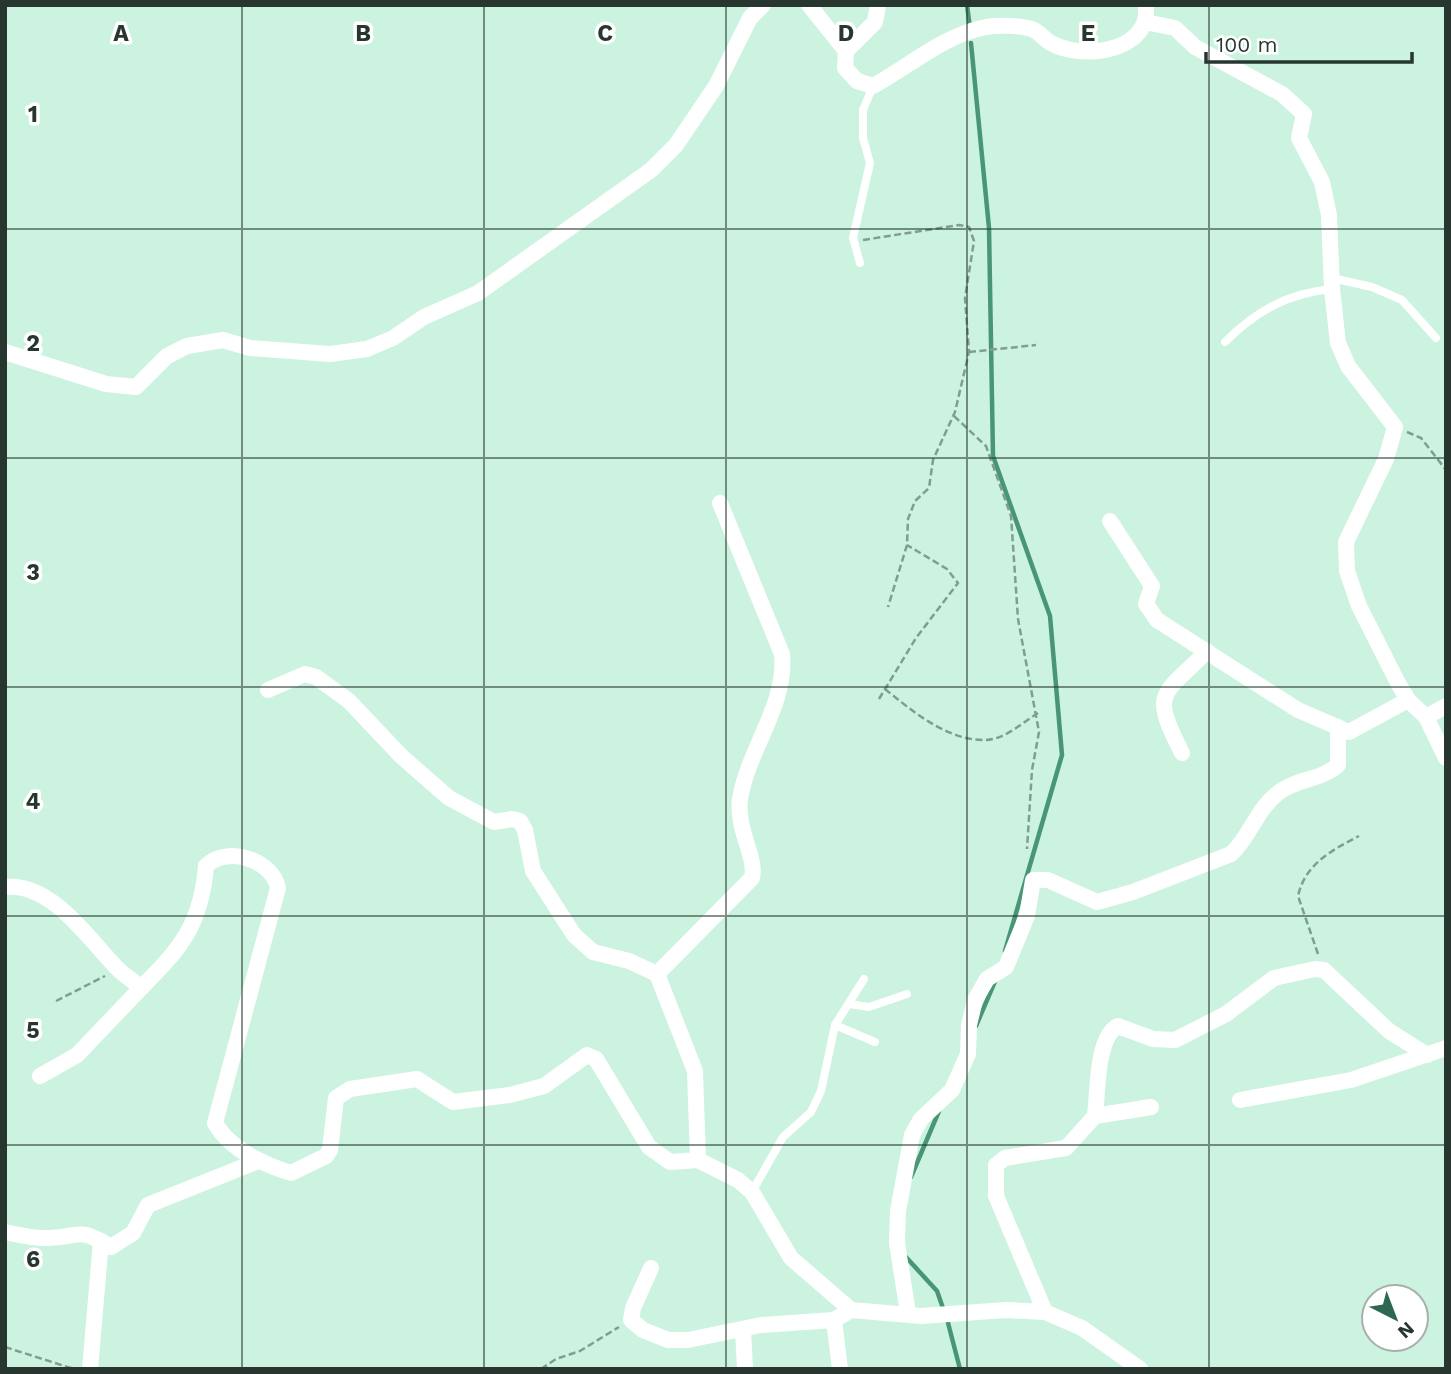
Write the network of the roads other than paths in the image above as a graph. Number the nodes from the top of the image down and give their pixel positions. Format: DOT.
graph roads {
  1 [pos="763,5"];
  2 [pos="809,5"];
  3 [pos="878,5"];
  4 [pos="1145,13"];
  5 [pos="846,51"];
  6 [pos="873,86"];
  7 [pos="860,263"];
  8 [pos="1332,284"];
  9 [pos="1436,338"];
  10 [pos="1225,342"];
  11 [pos="5,352"];
  12 [pos="720,503"];
  13 [pos="1110,521"];
  14 [pos="1207,651"];
  15 [pos="268,690"];
  16 [pos="1408,700"];
  17 [pos="1446,706"];
  18 [pos="1426,717"];
  19 [pos="1338,727"];
  20 [pos="1182,752"];
  21 [pos="1446,758"];
  22 [pos="5,887"];
  23 [pos="657,974"];
  24 [pos="864,979"];
  25 [pos="141,988"];
  26 [pos="906,995"];
  27 [pos="849,1004"];
  28 [pos="835,1025"];
  29 [pos="875,1041"];
  30 [pos="1446,1048"];
  31 [pos="1427,1055"];
  32 [pos="40,1076"];
  33 [pos="1240,1100"];
  34 [pos="1151,1107"];
  35 [pos="1096,1116"];
  36 [pos="698,1160"];
  37 [pos="258,1161"];
  38 [pos="752,1192"];
  39 [pos="5,1232"];
  40 [pos="101,1241"];
  41 [pos="651,1268"];
  42 [pos="851,1310"];
  43 [pos="1045,1312"];
  44 [pos="914,1314"];
  45 [pos="834,1321"];
  46 [pos="743,1330"];
  47 [pos="90,1369"];
  48 [pos="745,1369"];
  49 [pos="840,1369"];
  50 [pos="1140,1369"];
  1 -- 11 [label="street"];
  2 -- 5 [label="street"];
  3 -- 5 [label="street"];
  4 -- 6 [label="street"];
  4 -- 8 [label="street"];
  5 -- 6 [label="street"];
  6 -- 7 [label="lane"];
  8 -- 9 [label="lane"];
  8 -- 10 [label="lane"];
  8 -- 16 [label="street"];
  12 -- 23 [label="street"];
  13 -- 14 [label="street"];
  14 -- 19 [label="street"];
  14 -- 20 [label="street"];
  15 -- 23 [label="street"];
  16 -- 18 [label="street"];
  16 -- 19 [label="street"];
  17 -- 18 [label="street"];
  18 -- 21 [label="street"];
  19 -- 44 [label="street"];
  22 -- 25 [label="street"];
  23 -- 36 [label="street"];
  24 -- 27 [label="lane"];
  25 -- 32 [label="street"];
  25 -- 37 [label="street"];
  26 -- 27 [label="lane"];
  27 -- 28 [label="lane"];
  28 -- 29 [label="lane"];
  28 -- 38 [label="lane"];
  30 -- 31 [label="street"];
  31 -- 33 [label="street"];
  31 -- 35 [label="street"];
  34 -- 35 [label="street"];
  35 -- 43 [label="street"];
  36 -- 37 [label="street"];
  36 -- 38 [label="street"];
  37 -- 40 [label="street"];
  38 -- 42 [label="street"];
  39 -- 40 [label="street"];
  40 -- 47 [label="street"];
  41 -- 46 [label="street"];
  42 -- 44 [label="street"];
  42 -- 45 [label="street"];
  43 -- 44 [label="street"];
  43 -- 50 [label="street"];
  45 -- 46 [label="street"];
  45 -- 49 [label="street"];
  46 -- 48 [label="street"];
}
